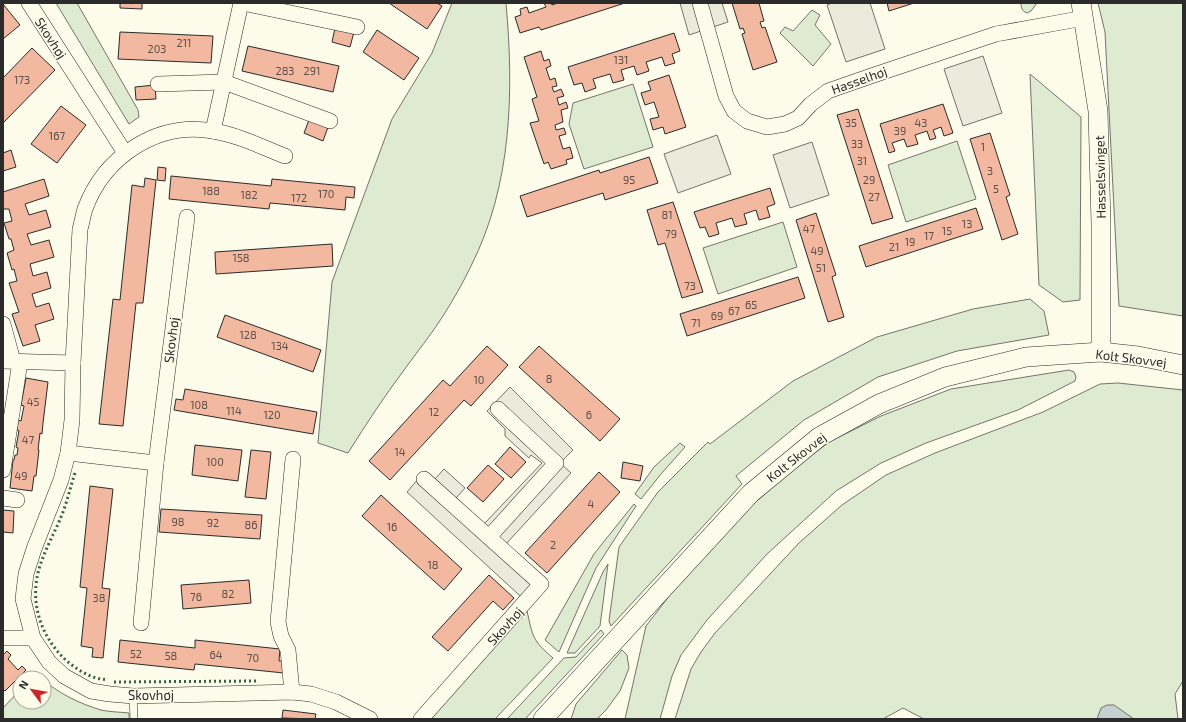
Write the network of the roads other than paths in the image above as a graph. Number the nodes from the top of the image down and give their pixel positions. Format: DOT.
graph roads {
  1 [pos="29,3"];
  2 [pos="242,3"];
  3 [pos="700,3"];
  4 [pos="1082,11"];
  5 [pos="357,27"];
  6 [pos="224,82"];
  7 [pos="158,84"];
  8 [pos="330,121"];
  9 [pos="213,131"];
  10 [pos="125,153"];
  11 [pos="285,156"];
  12 [pos="187,217"];
  13 [pos="3,324"];
  14 [pos="1101,352"];
  15 [pos="12,361"];
  16 [pos="73,363"];
  17 [pos="1183,365"];
  18 [pos="498,409"];
  19 [pos="7,416"];
  20 [pos="68,453"];
  21 [pos="293,459"];
  22 [pos="156,463"];
  23 [pos="3,470"];
  24 [pos="424,479"];
  25 [pos="489,537"];
  26 [pos="141,623"];
  27 [pos="3,638"];
  28 [pos="33,638"];
  29 [pos="292,692"];
  30 [pos="133,696"];
  31 [pos="134,719"];
  32 [pos="370,719"];
  33 [pos="421,719"];
  34 [pos="543,719"];
  1 -- 10 [label="street, Skovhøj"];
  2 -- 5 [label="street"];
  2 -- 6 [label="street"];
  3 -- 4 [label="street, Hasselhøj"];
  4 -- 14 [label="street, Hasselsvinget"];
  6 -- 7 [label="street"];
  6 -- 8 [label="street"];
  6 -- 9 [label="street"];
  9 -- 10 [label="street, Skovhøj"];
  9 -- 11 [label="street, Skovhøj"];
  10 -- 16 [label="street, Skovhøj"];
  12 -- 22 [label="street, Skovhøj"];
  13 -- 15 [label="street"];
  14 -- 17 [label="street, Kolt Skovvej"];
  14 -- 34 [label="street, Kolt Skovvej"];
  15 -- 16 [label="street"];
  15 -- 19 [label="street"];
  16 -- 20 [label="street, Skovhøj"];
  18 -- 25 [label="street"];
  19 -- 23 [label="street"];
  20 -- 22 [label="street"];
  20 -- 28 [label="street, Skovhøj"];
  21 -- 29 [label="street"];
  22 -- 26 [label="street, Skovhøj"];
  24 -- 25 [label="street, Skovhøj"];
  25 -- 33 [label="street, Skovhøj"];
  27 -- 28 [label="street"];
  28 -- 30 [label="street, Skovhøj"];
  29 -- 30 [label="street, Skovhøj"];
  29 -- 32 [label="street, Skovhøj"];
  30 -- 31 [label="lane"];
}
